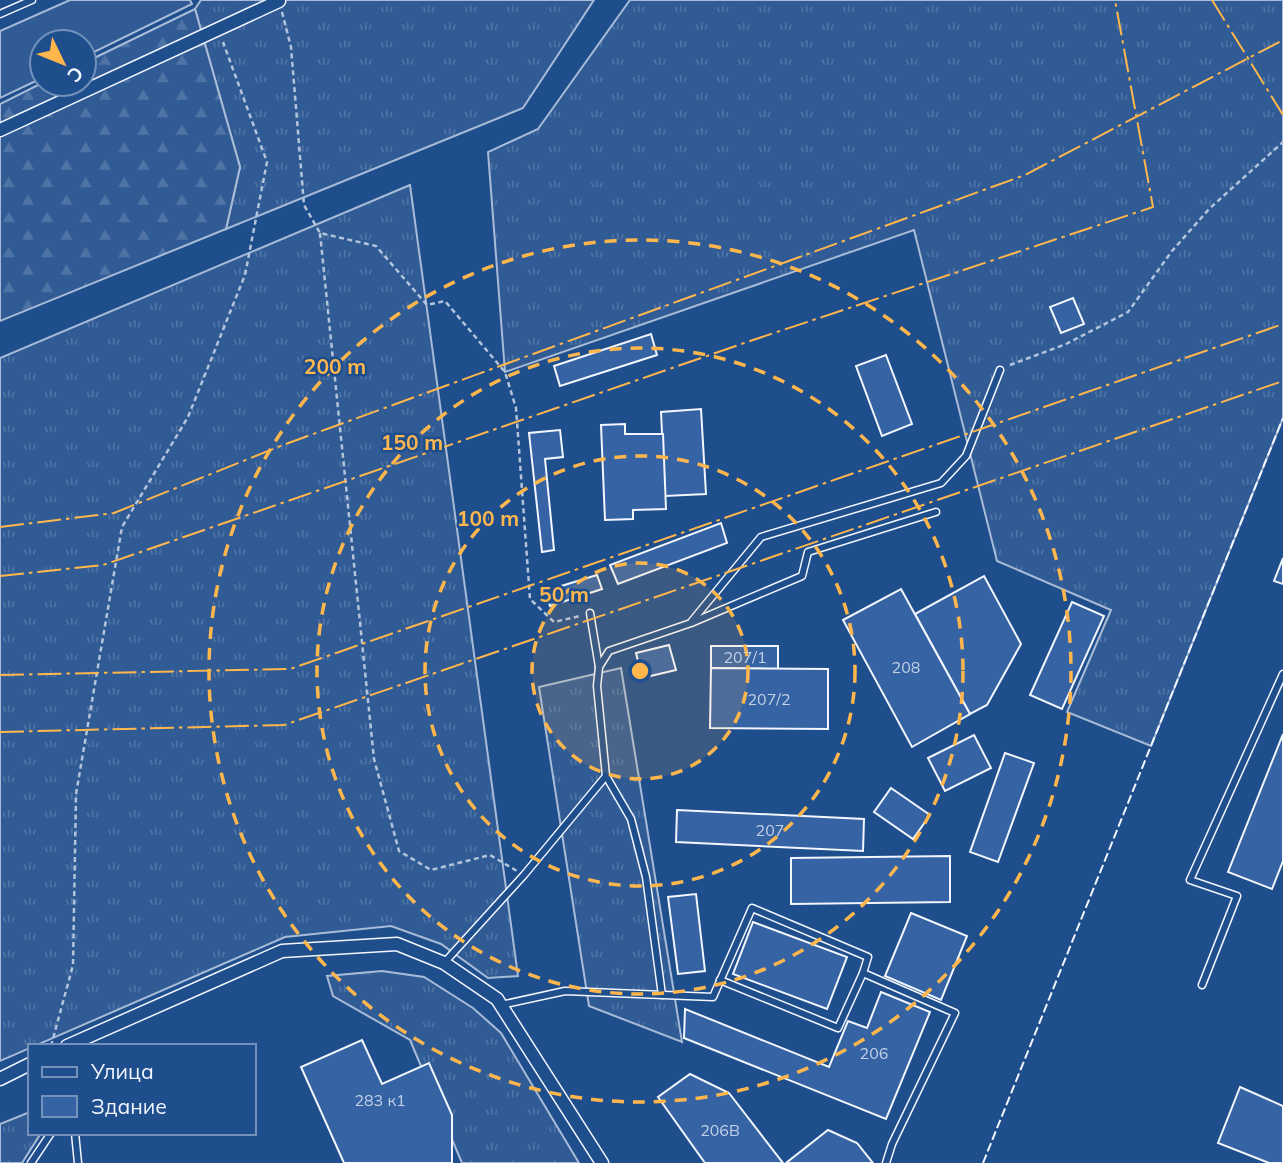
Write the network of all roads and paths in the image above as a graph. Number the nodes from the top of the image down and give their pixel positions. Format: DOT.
graph roads {
  1 [pos="32,0"];
  2 [pos="280,1"];
  3 [pos="0,14"];
  4 [pos="218,29"];
  5 [pos="0,130"];
  6 [pos="1283,142"];
  7 [pos="320,233"];
  8 [pos="999,370"];
  9 [pos="936,512"];
  10 [pos="590,614"];
  11 [pos="691,623"];
  12 [pos="599,667"];
  13 [pos="1283,674"];
  14 [pos="606,776"];
  15 [pos="524,875"];
  16 [pos="444,963"];
  17 [pos="863,973"];
  18 [pos="720,979"];
  19 [pos="1202,985"];
  20 [pos="662,995"];
  21 [pos="501,1006"];
  22 [pos="86,1041"];
  23 [pos="52,1044"];
  24 [pos="28,1065"];
  25 [pos="0,1079"];
  26 [pos="50,1135"];
  27 [pos="75,1135"];
  28 [pos="31,1163"];
  29 [pos="78,1163"];
  30 [pos="601,1163"];
  31 [pos="886,1163"];
  1 -- 3 [label="lane"];
  2 -- 4 [label="street"];
  2 -- 7 [label="path"];
  4 -- 5 [label="street"];
  4 -- 23 [label="path"];
  6 -- 8 [label="path"];
  7 -- 10 [label="path"];
  7 -- 15 [label="path"];
  8 -- 11 [label="lane"];
  9 -- 11 [label="lane"];
  10 -- 12 [label="lane"];
  11 -- 12 [label="lane"];
  12 -- 14 [label="lane"];
  13 -- 19 [label="lane"];
  14 -- 15 [label="lane"];
  14 -- 20 [label="lane"];
  15 -- 16 [label="lane"];
  16 -- 21 [label="street"];
  16 -- 22 [label="street"];
  17 -- 18 [label="lane"];
  17 -- 18 [label="lane"];
  17 -- 31 [label="lane"];
  18 -- 20 [label="lane"];
  20 -- 21 [label="lane"];
  21 -- 30 [label="street"];
  24 -- 25 [label="street"];
  26 -- 28 [label="lane"];
  27 -- 29 [label="lane"];
}
